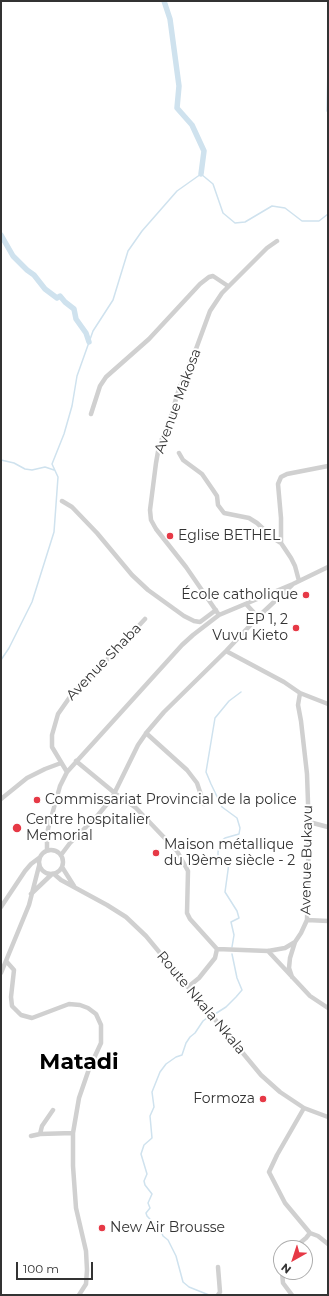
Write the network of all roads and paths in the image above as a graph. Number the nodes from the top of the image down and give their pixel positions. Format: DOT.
graph roads {
  1 [pos="277,241"];
  2 [pos="228,286"];
  3 [pos="91,414"];
  4 [pos="179,453"];
  5 [pos="328,466"];
  6 [pos="62,501"];
  7 [pos="281,544"];
  8 [pos="328,568"];
  9 [pos="299,581"];
  10 [pos="293,584"];
  11 [pos="246,604"];
  12 [pos="216,610"];
  13 [pos="220,615"];
  14 [pos="258,617"];
  15 [pos="145,619"];
  16 [pos="226,650"];
  17 [pos="300,693"];
  18 [pos="328,704"];
  19 [pos="146,733"];
  20 [pos="76,761"];
  21 [pos="61,763"];
  22 [pos="67,772"];
  23 [pos="116,794"];
  24 [pos="1,799"];
  25 [pos="204,804"];
  26 [pos="309,822"];
  27 [pos="328,827"];
  28 [pos="47,850"];
  29 [pos="61,855"];
  30 [pos="39,858"];
  31 [pos="39,866"];
  32 [pos="62,867"];
  33 [pos="53,874"];
  34 [pos="75,887"];
  35 [pos="31,894"];
  36 [pos="1,907"];
  37 [pos="306,920"];
  38 [pos="328,921"];
  39 [pos="295,942"];
  40 [pos="217,949"];
  41 [pos="268,952"];
  42 [pos="6,961"];
  43 [pos="1,973"];
  44 [pos="292,978"];
  45 [pos="188,987"];
  46 [pos="328,1008"];
  47 [pos="304,1108"];
  48 [pos="53,1110"];
  49 [pos="328,1117"];
  50 [pos="74,1133"];
  51 [pos="40,1134"];
  52 [pos="31,1136"];
  53 [pos="310,1233"];
  54 [pos="303,1240"];
  55 [pos="328,1244"];
  56 [pos="218,1267"];
  57 [pos="283,1280"];
  58 [pos="79,1295"];
  59 [pos="218,1295"];
  60 [pos="292,1295"];
  1 -- 2 [label="street, Avenue Makosa"];
  2 -- 3 [label="street"];
  2 -- 12 [label="street, Avenue Makosa"];
  4 -- 7 [label="street"];
  5 -- 7 [label="street"];
  6 -- 12 [label="street"];
  7 -- 9 [label="street"];
  8 -- 9 [label="street"];
  9 -- 10 [label="street"];
  10 -- 11 [label="street"];
  10 -- 14 [label="street"];
  11 -- 13 [label="street"];
  11 -- 14 [label="street"];
  12 -- 13 [label="street, Avenue Makosa"];
  13 -- 20 [label="street"];
  14 -- 16 [label="street"];
  15 -- 21 [label="street, Avenue Shaba"];
  16 -- 17 [label="street"];
  16 -- 19 [label="street"];
  17 -- 18 [label="street"];
  17 -- 26 [label="street, Avenue Bukavu"];
  19 -- 23 [label="street"];
  19 -- 25 [label="street"];
  20 -- 22 [label="street"];
  20 -- 23 [label="street"];
  21 -- 22 [label="street, Avenue Shaba"];
  21 -- 24 [label="street"];
  22 -- 28 [label="street"];
  23 -- 29 [label="street"];
  23 -- 40 [label="street"];
  26 -- 27 [label="street"];
  26 -- 37 [label="street, Avenue Bukavu"];
  28 -- 29 [label="street"];
  28 -- 30 [label="street"];
  29 -- 32 [label="street"];
  30 -- 31 [label="street"];
  30 -- 36 [label="street"];
  31 -- 33 [label="street"];
  31 -- 35 [label="street"];
  32 -- 33 [label="street"];
  32 -- 34 [label="street"];
  33 -- 34 [label="street, Route Nkala Nkala"];
  33 -- 35 [label="street"];
  34 -- 45 [label="street, Route Nkala Nkala"];
  35 -- 42 [label="street"];
  37 -- 38 [label="street"];
  37 -- 39 [label="street, Avenue Bukavu"];
  39 -- 41 [label="street"];
  39 -- 44 [label="street, Avenue Bukavu"];
  40 -- 41 [label="street"];
  40 -- 45 [label="street"];
  41 -- 44 [label="street"];
  42 -- 43 [label="street"];
  42 -- 50 [label="street"];
  44 -- 46 [label="street"];
  45 -- 47 [label="street, Route Nkala Nkala"];
  47 -- 49 [label="street, Route Nkala Nkala"];
  47 -- 53 [label="street"];
  48 -- 51 [label="street"];
  50 -- 51 [label="street"];
  50 -- 58 [label="street"];
  51 -- 52 [label="street"];
  53 -- 54 [label="street"];
  53 -- 55 [label="street"];
  56 -- 59 [label="street"];
  57 -- 60 [label="street"];
}
